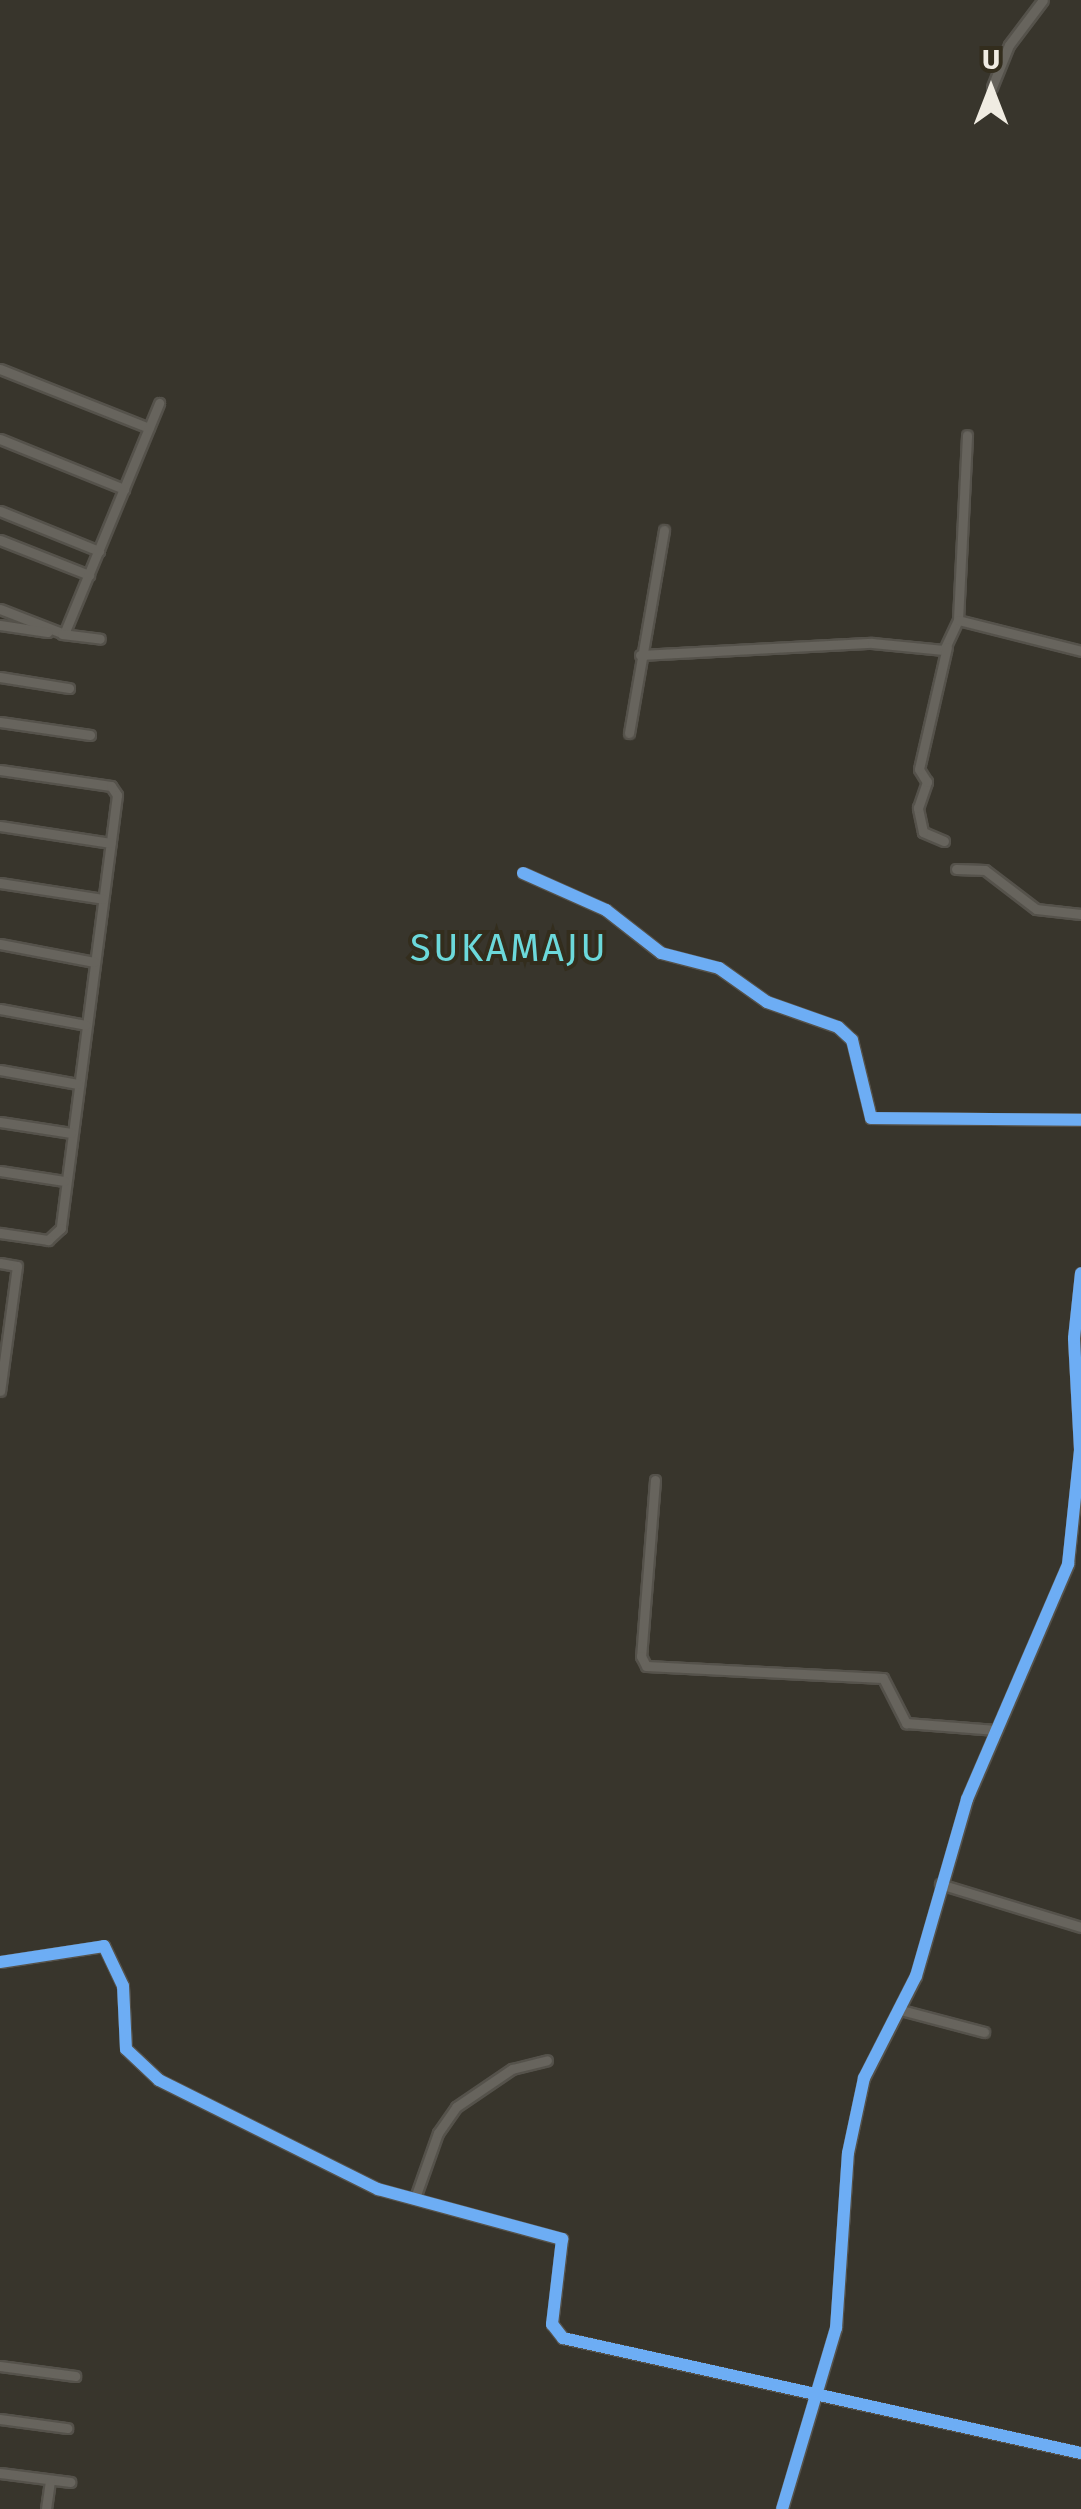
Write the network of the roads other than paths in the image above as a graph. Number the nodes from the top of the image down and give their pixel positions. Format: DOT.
graph roads {
  1 [pos="1042,0"];
  2 [pos="992,88"];
  3 [pos="0,368"];
  4 [pos="159,403"];
  5 [pos="148,428"];
  6 [pos="967,435"];
  7 [pos="0,439"];
  8 [pos="124,489"];
  9 [pos="0,510"];
  10 [pos="664,530"];
  11 [pos="0,540"];
  12 [pos="98,550"];
  13 [pos="88,575"];
  14 [pos="0,609"];
  15 [pos="958,620"];
  16 [pos="0,625"];
  17 [pos="64,634"];
  18 [pos="100,639"];
  19 [pos="947,648"];
  20 [pos="1081,651"];
  21 [pos="640,655"];
  22 [pos="0,677"];
  23 [pos="69,688"];
  24 [pos="0,722"];
  25 [pos="629,733"];
  26 [pos="90,735"];
  27 [pos="0,770"];
  28 [pos="0,826"];
  29 [pos="944,841"];
  30 [pos="110,843"];
  31 [pos="956,869"];
  32 [pos="524,872"];
  33 [pos="0,883"];
  34 [pos="103,899"];
  35 [pos="1081,914"];
  36 [pos="0,944"];
  37 [pos="94,962"];
  38 [pos="0,1010"];
  39 [pos="86,1025"];
  40 [pos="0,1070"];
  41 [pos="78,1084"];
  42 [pos="1081,1120"];
  43 [pos="0,1122"];
  44 [pos="71,1133"];
  45 [pos="0,1171"];
  46 [pos="64,1181"];
  47 [pos="0,1232"];
  48 [pos="0,1263"];
  49 [pos="1081,1273"];
  50 [pos="6,1307"];
  51 [pos="3,1350"];
  52 [pos="0,1391"];
  53 [pos="1081,1450"];
  54 [pos="654,1480"];
  55 [pos="996,1730"];
  56 [pos="940,1884"];
  57 [pos="1081,1927"];
  58 [pos="0,1962"];
  59 [pos="901,2010"];
  60 [pos="984,2032"];
  61 [pos="547,2060"];
  62 [pos="416,2196"];
  63 [pos="0,2366"];
  64 [pos="75,2376"];
  65 [pos="820,2396"];
  66 [pos="0,2419"];
  67 [pos="67,2428"];
  68 [pos="1081,2453"];
  69 [pos="0,2472"];
  70 [pos="50,2481"];
  71 [pos="70,2482"];
  72 [pos="46,2509"];
  73 [pos="782,2509"];
  1 -- 2 [label="street"];
  3 -- 5 [label="street"];
  4 -- 5 [label="street"];
  5 -- 8 [label="street"];
  6 -- 15 [label="street"];
  7 -- 8 [label="street"];
  8 -- 12 [label="street"];
  9 -- 12 [label="street"];
  10 -- 21 [label="street"];
  11 -- 13 [label="street"];
  12 -- 13 [label="street"];
  13 -- 17 [label="street"];
  14 -- 17 [label="street"];
  15 -- 19 [label="street"];
  15 -- 20 [label="street"];
  16 -- 17 [label="street"];
  17 -- 18 [label="street"];
  19 -- 21 [label="street"];
  19 -- 29 [label="street"];
  21 -- 25 [label="street"];
  22 -- 23 [label="street"];
  24 -- 26 [label="street"];
  27 -- 30 [label="street"];
  28 -- 30 [label="street"];
  30 -- 34 [label="street"];
  31 -- 35 [label="street"];
  32 -- 42 [label="street"];
  33 -- 34 [label="street"];
  34 -- 37 [label="street"];
  36 -- 37 [label="street"];
  37 -- 39 [label="street"];
  38 -- 39 [label="street"];
  39 -- 41 [label="street"];
  40 -- 41 [label="street"];
  41 -- 44 [label="street"];
  43 -- 44 [label="street"];
  44 -- 46 [label="street"];
  45 -- 46 [label="street"];
  46 -- 47 [label="street"];
  48 -- 50 [label="street"];
  49 -- 53 [label="street"];
  50 -- 51 [label="street"];
  51 -- 52 [label="street"];
  53 -- 55 [label="street"];
  54 -- 55 [label="street"];
  55 -- 56 [label="street"];
  56 -- 57 [label="street"];
  56 -- 59 [label="street"];
  58 -- 62 [label="street"];
  59 -- 60 [label="street"];
  59 -- 65 [label="street"];
  61 -- 62 [label="street"];
  62 -- 65 [label="street"];
  63 -- 64 [label="street"];
  65 -- 68 [label="street"];
  65 -- 73 [label="street"];
  66 -- 67 [label="street"];
  69 -- 70 [label="street"];
  70 -- 71 [label="street"];
  70 -- 72 [label="street"];
}
